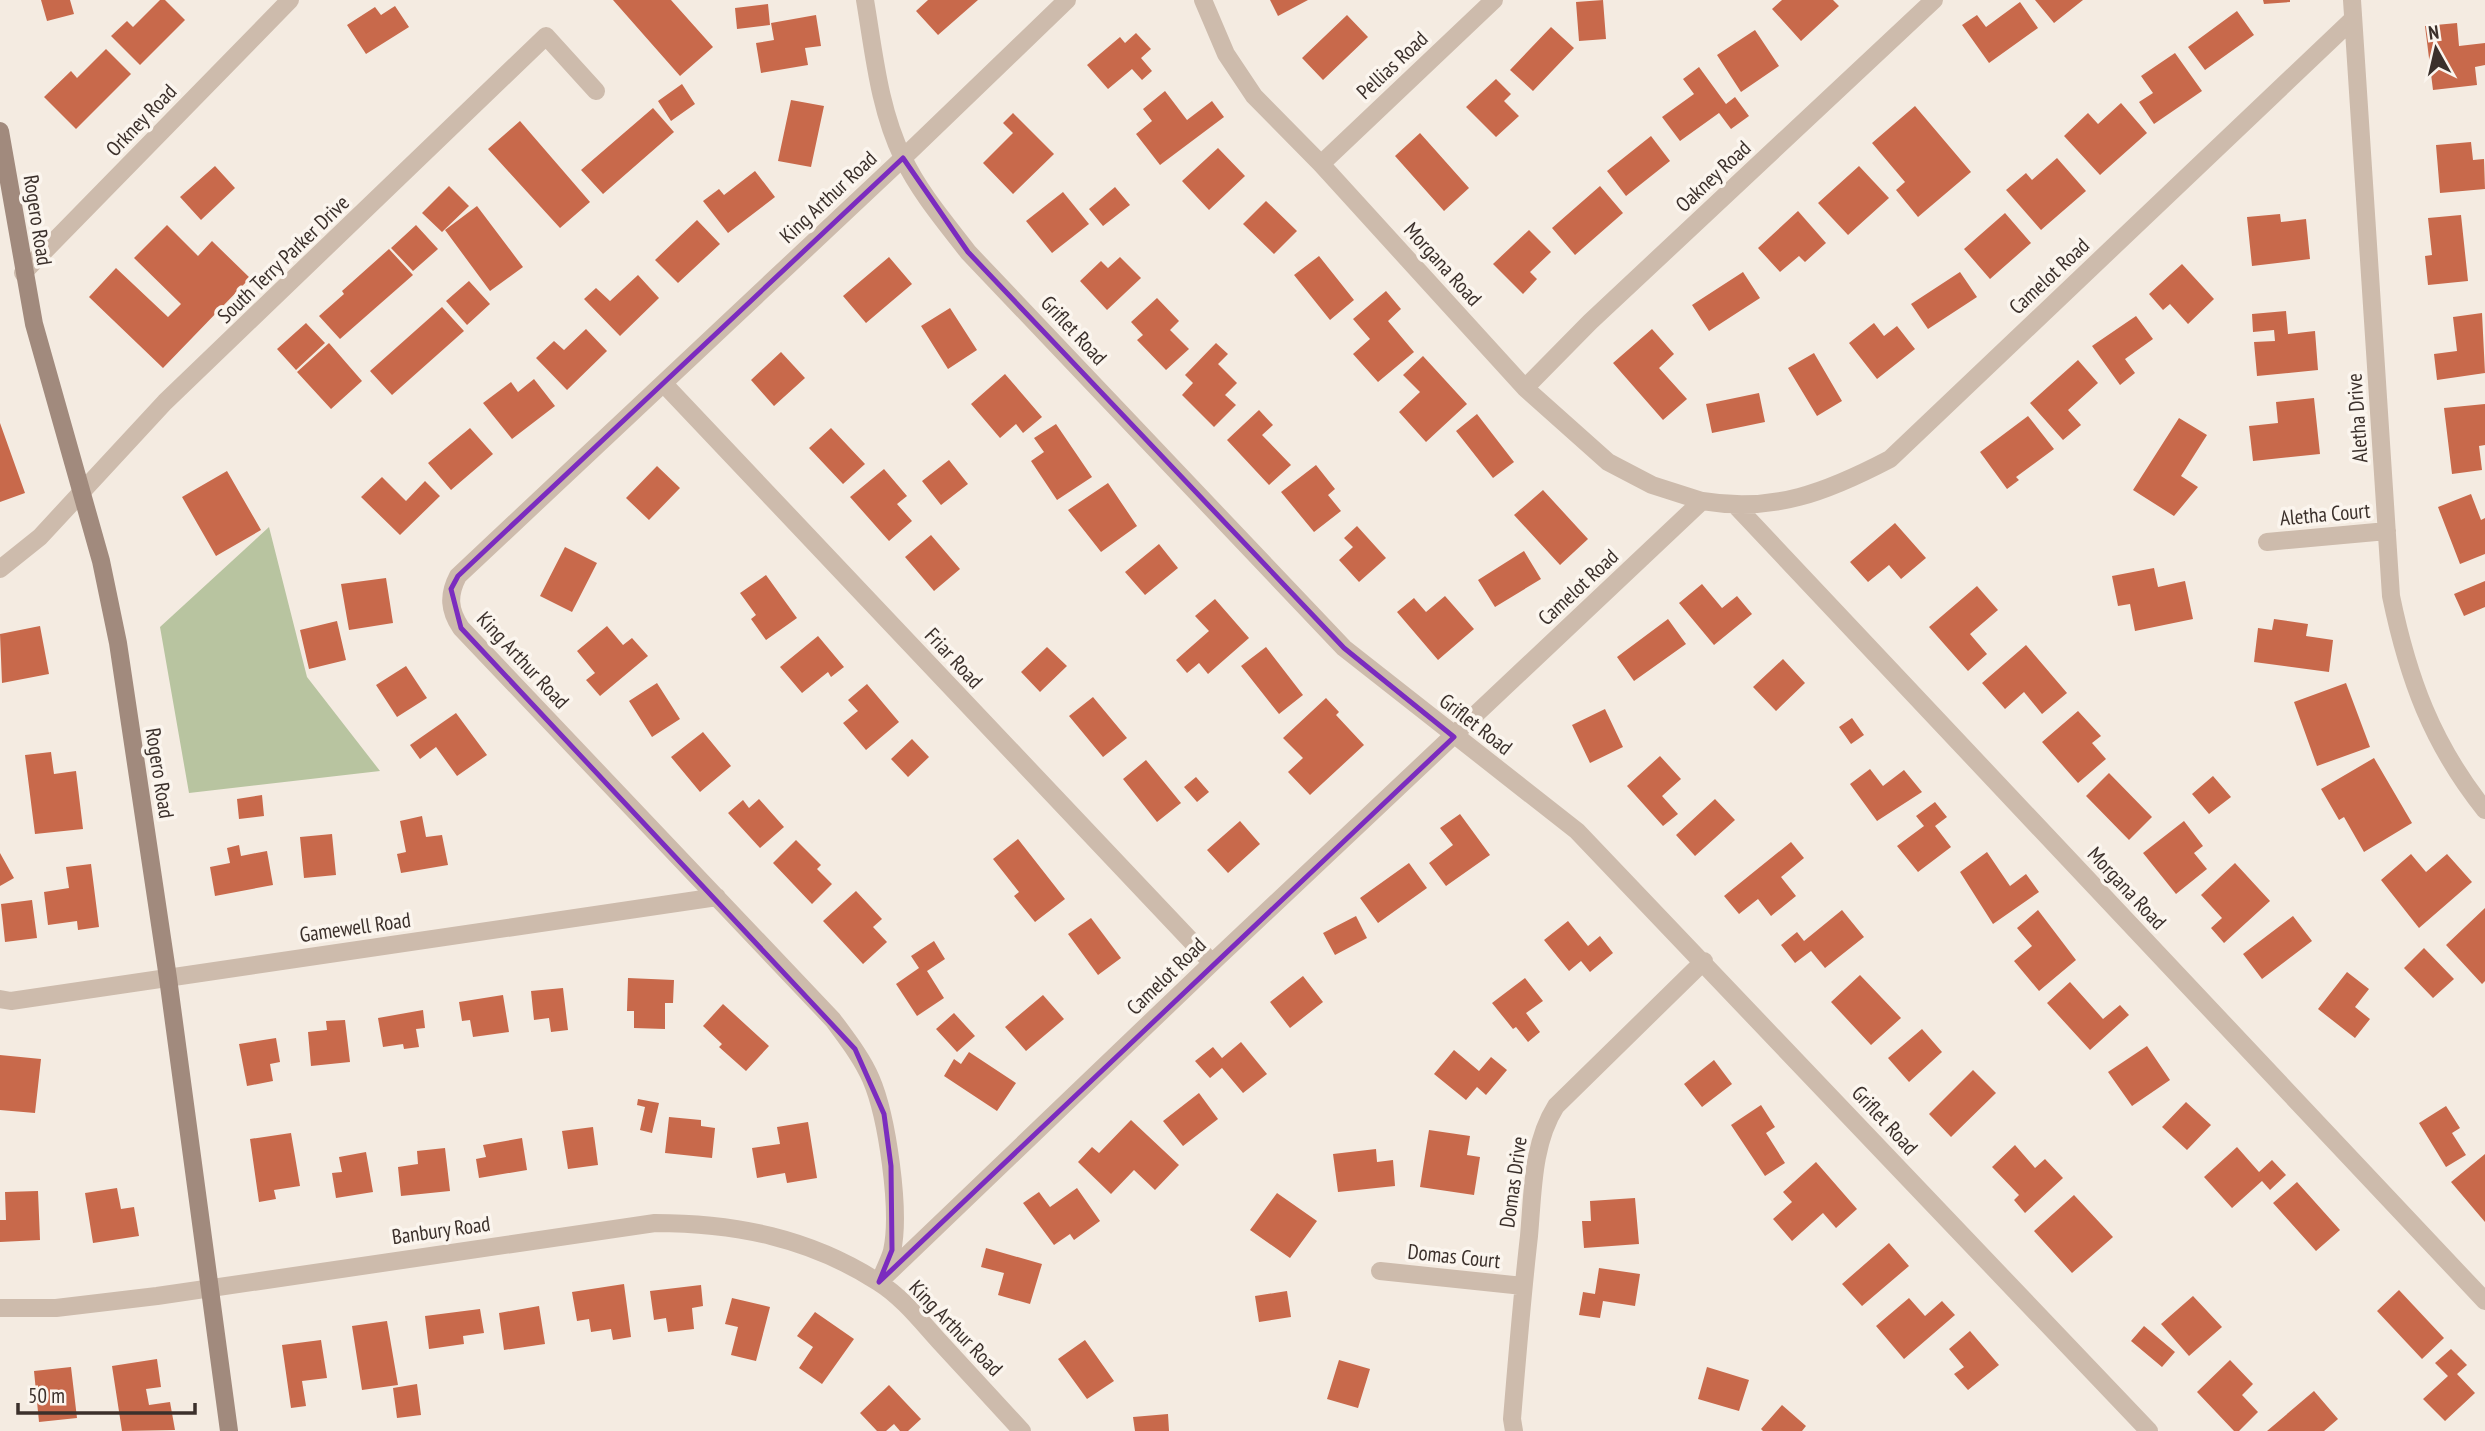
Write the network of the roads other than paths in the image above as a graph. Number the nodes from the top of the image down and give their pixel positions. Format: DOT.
graph roads {
  1 [pos="290,0"];
  2 [pos="865,0"];
  3 [pos="1066,0"];
  4 [pos="1203,0"];
  5 [pos="1494,0"];
  6 [pos="1934,0"];
  7 [pos="2352,0"];
  8 [pos="2353,19"];
  9 [pos="596,91"];
  10 [pos="0,131"];
  11 [pos="903,158"];
  12 [pos="1321,164"];
  13 [pos="23,273"];
  14 [pos="664,384"];
  15 [pos="1525,387"];
  16 [pos="81,491"];
  17 [pos="1702,501"];
  18 [pos="1737,507"];
  19 [pos="2387,531"];
  20 [pos="2267,542"];
  21 [pos="0,569"];
  22 [pos="1454,737"];
  23 [pos="2485,810"];
  24 [pos="717,897"];
  25 [pos="1704,961"];
  26 [pos="1212,963"];
  27 [pos="168,978"];
  28 [pos="0,999"];
  29 [pos="1380,1271"];
  30 [pos="879,1282"];
  31 [pos="1523,1286"];
  32 [pos="209,1289"];
  33 [pos="2485,1301"];
  34 [pos="0,1308"];
  35 [pos="229,1431"];
  36 [pos="1022,1431"];
  37 [pos="1514,1431"];
  38 [pos="2149,1431"];
  1 -- 13 [label="street, Orkney Road"];
  2 -- 11 [label="street, Griflet Road"];
  3 -- 11 [label="street, King Arthur Road"];
  4 -- 12 [label="street, Morgana Road"];
  5 -- 12 [label="street, Pellias Road"];
  6 -- 15 [label="street, Oakney Road"];
  7 -- 8 [label="street, Aletha Drive"];
  8 -- 18 [label="street, Camelot Road"];
  8 -- 19 [label="street, Aletha Drive"];
  9 -- 16 [label="street, South Terry Parker Drive"];
  10 -- 13 [label="main road, Rogero Road"];
  11 -- 14 [label="street, King Arthur Road"];
  11 -- 22 [label="street, Griflet Road"];
  12 -- 15 [label="street, Morgana Road"];
  13 -- 16 [label="main road, Rogero Road"];
  14 -- 24 [label="street, King Arthur Road"];
  14 -- 26 [label="street, Friar Road"];
  15 -- 17 [label="street, Morgana Road"];
  16 -- 21 [label="street, South Terry Parker Drive"];
  16 -- 27 [label="main road, Rogero Road"];
  17 -- 18 [label="street, Camelot Road"];
  17 -- 22 [label="street, Camelot Road"];
  18 -- 33 [label="street, Morgana Road"];
  19 -- 20 [label="street, Aletha Court"];
  19 -- 23 [label="street, Aletha Drive"];
  22 -- 25 [label="street, Griflet Road"];
  22 -- 26 [label="street, Camelot Road"];
  24 -- 27 [label="street, Gamewell Road"];
  24 -- 30 [label="street, King Arthur Road"];
  25 -- 31 [label="street, Domas Drive"];
  25 -- 38 [label="street, Griflet Road"];
  26 -- 30 [label="street, Camelot Road"];
  27 -- 28 [label="street, Gamewell Road"];
  27 -- 32 [label="main road, Rogero Road"];
  29 -- 31 [label="street, Domas Court"];
  30 -- 32 [label="street, Banbury Road"];
  30 -- 36 [label="street, King Arthur Road"];
  31 -- 37 [label="street, Domas Drive"];
  32 -- 34 [label="street, Banbury Road"];
  32 -- 35 [label="main road, Rogero Road"];
}
